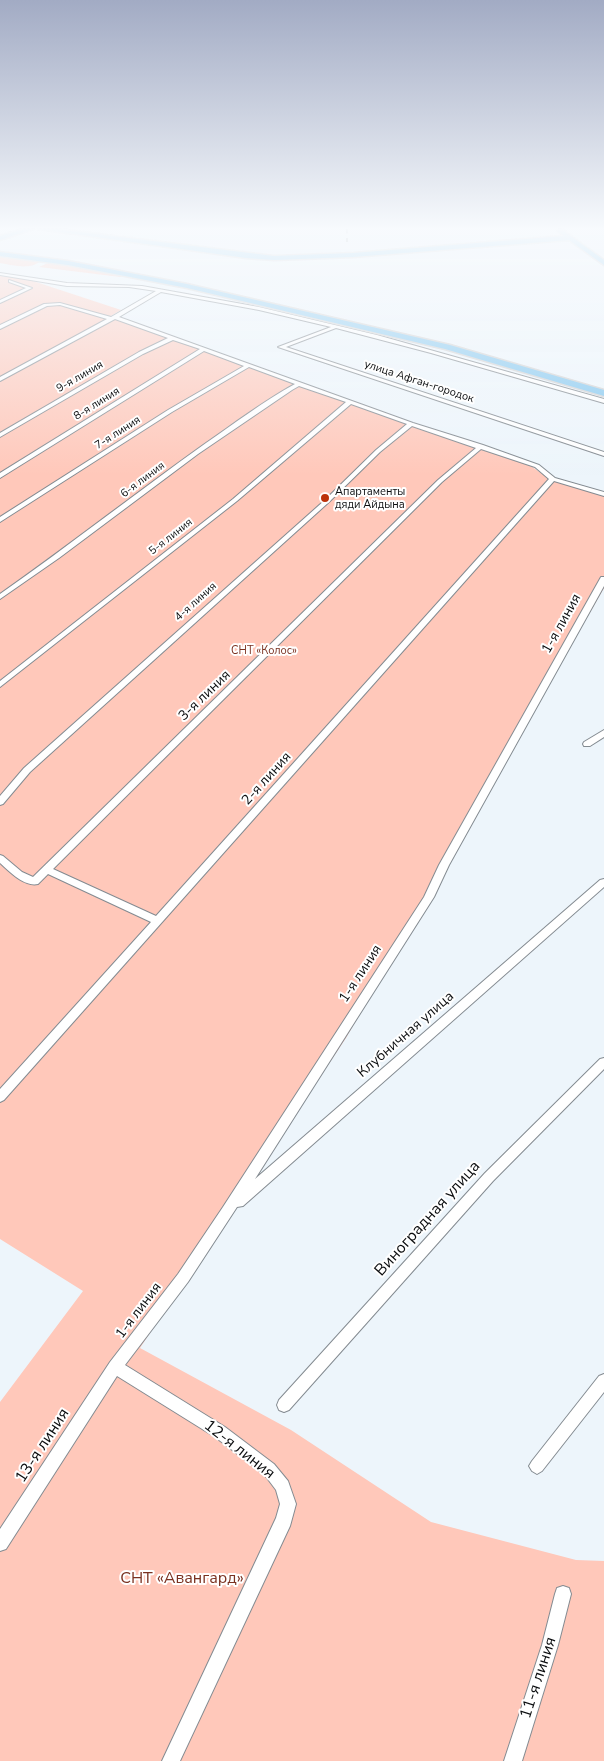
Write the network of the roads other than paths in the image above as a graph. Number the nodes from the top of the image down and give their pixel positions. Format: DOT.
graph roads {
  1 [pos="33,311"];
  2 [pos="87,311"];
  3 [pos="125,311"];
  4 [pos="266,311"];
  5 [pos="283,311"];
  6 [pos="295,311"];
  7 [pos="113,318"];
  8 [pos="0,327"];
  9 [pos="335,327"];
  10 [pos="172,338"];
  11 [pos="204,348"];
  12 [pos="249,364"];
  13 [pos="0,379"];
  14 [pos="300,383"];
  15 [pos="604,393"];
  16 [pos="604,397"];
  17 [pos="351,401"];
  18 [pos="604,401"];
  19 [pos="411,424"];
  20 [pos="0,435"];
  21 [pos="481,446"];
  22 [pos="604,454"];
  23 [pos="0,476"];
  24 [pos="553,479"];
  25 [pos="604,494"];
  26 [pos="0,520"];
  27 [pos="604,579"];
  28 [pos="0,597"];
  29 [pos="0,686"];
  30 [pos="604,733"];
  31 [pos="587,744"];
  32 [pos="0,802"];
  33 [pos="0,858"];
  34 [pos="47,870"];
  35 [pos="604,882"];
  36 [pos="158,921"];
  37 [pos="604,1062"];
  38 [pos="0,1096"];
  39 [pos="228,1211"];
  40 [pos="115,1367"];
  41 [pos="604,1381"];
  42 [pos="284,1405"];
  43 [pos="537,1466"];
  44 [pos="0,1543"];
  45 [pos="563,1594"];
  46 [pos="171,1761"];
  47 [pos="513,1761"];
  1 -- 8 [label="street"];
  2 -- 7 [label="street"];
  3 -- 7 [label="street"];
  4 -- 9 [label="street"];
  5 -- 16 [label="main road"];
  6 -- 15 [label="main road"];
  7 -- 10 [label="street"];
  7 -- 13 [label="street"];
  9 -- 18 [label="street"];
  9 -- 22 [label="street, улица Афган-городок"];
  10 -- 11 [label="street"];
  10 -- 20 [label="street, 9-я линия"];
  11 -- 12 [label="street"];
  11 -- 23 [label="street, 8-я линия"];
  12 -- 14 [label="street"];
  12 -- 26 [label="street, 7-я линия"];
  14 -- 17 [label="street"];
  14 -- 28 [label="street, 6-я линия"];
  17 -- 19 [label="street"];
  17 -- 29 [label="street, 5-я линия"];
  19 -- 21 [label="street"];
  19 -- 32 [label="street, 4-я линия"];
  21 -- 24 [label="street"];
  21 -- 34 [label="street, 3-я линия"];
  24 -- 25 [label="street"];
  24 -- 36 [label="street, 2-я линия"];
  27 -- 39 [label="street, 1-я линия"];
  30 -- 31 [label="street"];
  33 -- 34 [label="street, 3-я линия"];
  34 -- 36 [label="street"];
  35 -- 39 [label="street, Клубничная улица"];
  36 -- 38 [label="street, 2-я линия"];
  37 -- 42 [label="street, Виноградная улица"];
  39 -- 40 [label="street, 1-я линия"];
  40 -- 44 [label="street, 13-я линия"];
  40 -- 46 [label="street, 12-я линия"];
  41 -- 43 [label="street"];
  45 -- 47 [label="street, 11-я линия"];
}
